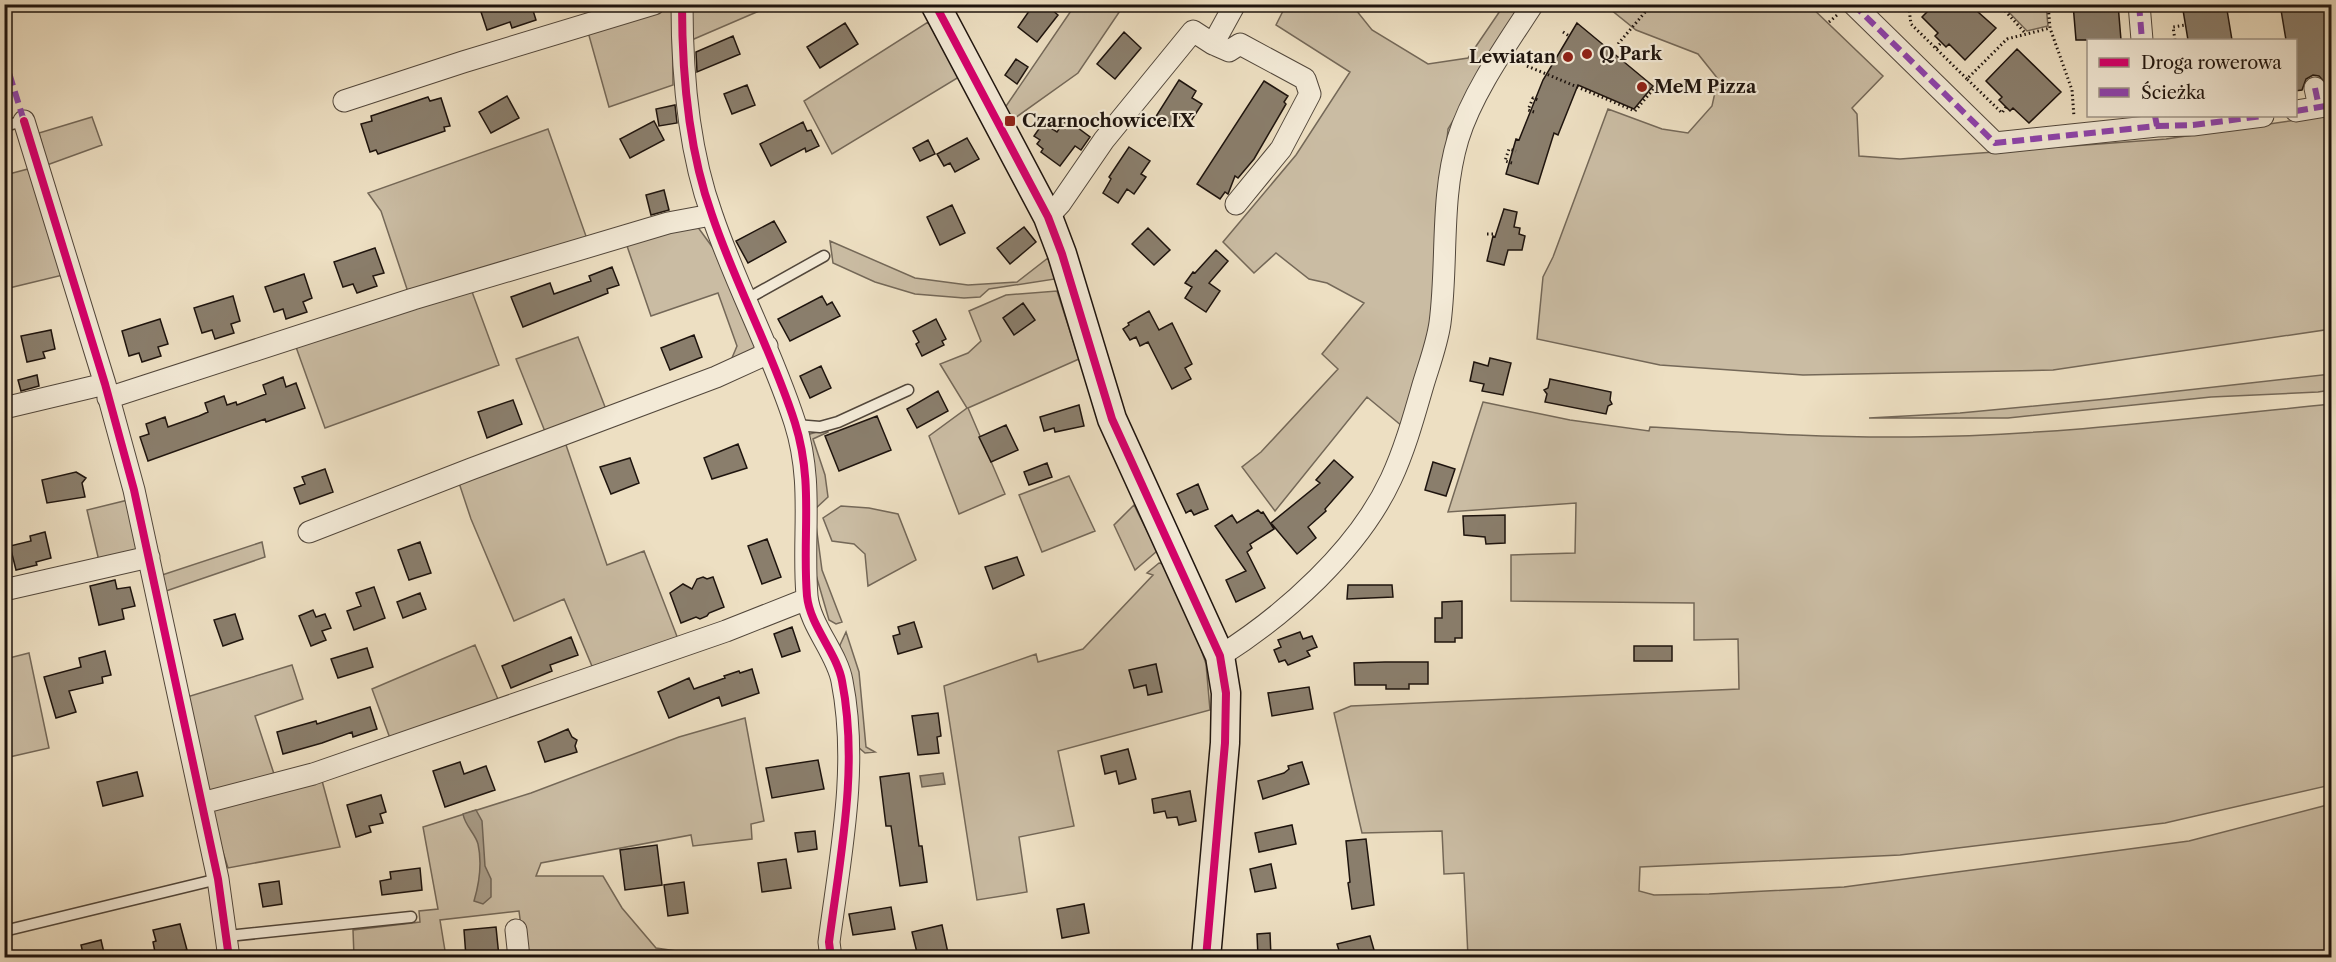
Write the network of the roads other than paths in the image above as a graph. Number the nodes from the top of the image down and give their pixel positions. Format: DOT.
graph roads {
  1 [pos="654,4"];
  2 [pos="682,4"];
  3 [pos="935,4"];
  4 [pos="1235,4"];
  5 [pos="1533,4"];
  6 [pos="1854,4"];
  7 [pos="2139,4"];
  8 [pos="2142,39"];
  9 [pos="1213,44"];
  10 [pos="2322,100"];
  11 [pos="344,101"];
  12 [pos="2297,110"];
  13 [pos="2255,117"];
  14 [pos="2156,121"];
  15 [pos="14,124"];
  16 [pos="1236,204"];
  17 [pos="711,214"];
  18 [pos="1048,217"];
  19 [pos="824,256"];
  20 [pos="747,299"];
  21 [pos="767,346"];
  22 [pos="908,390"];
  23 [pos="106,391"];
  24 [pos="4,408"];
  25 [pos="796,425"];
  26 [pos="309,532"];
  27 [pos="149,556"];
  28 [pos="4,590"];
  29 [pos="807,599"];
  30 [pos="1220,656"];
  31 [pos="202,803"];
  32 [pos="218,879"];
  33 [pos="411,917"];
  34 [pos="516,930"];
  35 [pos="4,931"];
  36 [pos="228,936"];
  37 [pos="229,957"];
  38 [pos="519,957"];
  39 [pos="831,957"];
  40 [pos="1206,957"];
  1 -- 11 [label="street"];
  2 -- 17 [label="street"];
  3 -- 18 [label="street"];
  4 -- 9 [label="street"];
  5 -- 30 [label="street"];
  6 -- 14 [label="street"];
  7 -- 8 [label="street"];
  9 -- 16 [label="street"];
  9 -- 18 [label="street"];
  10 -- 12 [label="street"];
  13 -- 14 [label="street"];
  15 -- 23 [label="street"];
  17 -- 20 [label="street"];
  17 -- 23 [label="street"];
  18 -- 30 [label="street"];
  19 -- 20 [label="lane"];
  20 -- 21 [label="street"];
  21 -- 25 [label="street"];
  21 -- 26 [label="street"];
  22 -- 25 [label="lane"];
  23 -- 24 [label="street"];
  23 -- 27 [label="street"];
  25 -- 29 [label="street"];
  27 -- 28 [label="street"];
  27 -- 31 [label="street"];
  29 -- 31 [label="street"];
  29 -- 39 [label="street"];
  30 -- 40 [label="street"];
  31 -- 32 [label="street"];
  32 -- 35 [label="lane"];
  32 -- 36 [label="street"];
  33 -- 36 [label="lane"];
  34 -- 38 [label="street"];
  36 -- 37 [label="street"];
}
